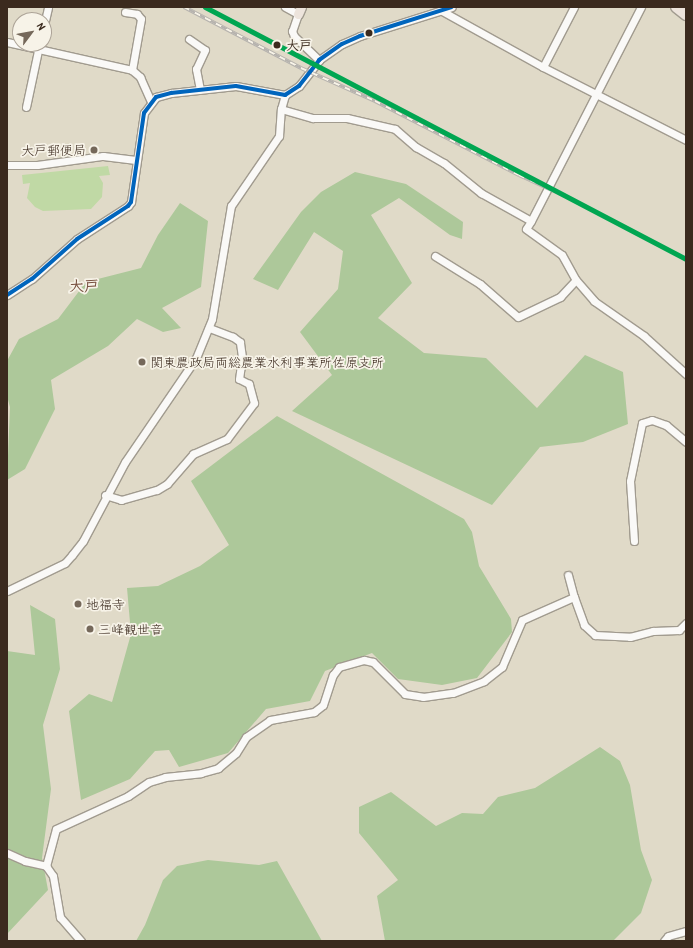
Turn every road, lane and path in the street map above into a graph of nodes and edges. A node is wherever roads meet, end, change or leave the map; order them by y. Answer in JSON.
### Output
{"nodes":[{"id":1,"x":285,"y":7,"type":"edge"},
{"id":2,"x":452,"y":7,"type":"edge"},
{"id":3,"x":574,"y":7,"type":"edge"},
{"id":4,"x":641,"y":7,"type":"edge"},
{"id":5,"x":676,"y":7,"type":"edge"},
{"id":6,"x":300,"y":10,"type":"edge"},
{"id":7,"x":442,"y":11,"type":"junction"},
{"id":8,"x":125,"y":12,"type":"dead end"},
{"id":9,"x":686,"y":15,"type":"edge"},
{"id":10,"x":189,"y":39,"type":"dead end"},
{"id":11,"x":52,"y":49,"type":"edge"},
{"id":12,"x":38,"y":52,"type":"edge"},
{"id":13,"x":319,"y":60,"type":"junction"},
{"id":14,"x":543,"y":67,"type":"junction"},
{"id":15,"x":132,"y":70,"type":"junction"},
{"id":16,"x":200,"y":90,"type":"junction"},
{"id":17,"x":285,"y":95,"type":"junction"},
{"id":18,"x":596,"y":95,"type":"junction"},
{"id":19,"x":151,"y":102,"type":"junction"},
{"id":20,"x":26,"y":107,"type":"dead end"},
{"id":21,"x":281,"y":109,"type":"junction"},
{"id":22,"x":686,"y":140,"type":"edge"},
{"id":23,"x":136,"y":160,"type":"junction"},
{"id":24,"x":7,"y":165,"type":"edge"},
{"id":25,"x":531,"y":221,"type":"junction"},
{"id":26,"x":435,"y":256,"type":"dead end"},
{"id":27,"x":576,"y":280,"type":"junction"},
{"id":28,"x":7,"y":294,"type":"edge"},
{"id":29,"x":209,"y":328,"type":"junction"},
{"id":30,"x":686,"y":374,"type":"edge"},
{"id":31,"x":686,"y":442,"type":"edge"},
{"id":32,"x":105,"y":496,"type":"junction"},
{"id":33,"x":634,"y":541,"type":"dead end"},
{"id":34,"x":568,"y":575,"type":"dead end"},
{"id":35,"x":7,"y":591,"type":"edge"},
{"id":36,"x":574,"y":597,"type":"junction"},
{"id":37,"x":686,"y":623,"type":"edge"},
{"id":38,"x":7,"y":853,"type":"edge"},
{"id":39,"x":46,"y":866,"type":"junction"},
{"id":40,"x":686,"y":931,"type":"edge"},
{"id":41,"x":81,"y":941,"type":"edge"},
{"id":42,"x":664,"y":941,"type":"edge"}],
"edges":[{"from":1,"to":6,"type":"street"},
{"from":2,"to":7,"type":"street"},
{"from":3,"to":14,"type":"street"},
{"from":4,"to":18,"type":"street"},
{"from":5,"to":9,"type":"highway"},
{"from":6,"to":13,"type":"street"},
{"from":7,"to":13,"type":"street"},
{"from":7,"to":14,"type":"street"},
{"from":8,"to":15,"type":"street"},
{"from":10,"to":16,"type":"street"},
{"from":11,"to":15,"type":"street"},
{"from":12,"to":20,"type":"street"},
{"from":13,"to":17,"type":"street"},
{"from":14,"to":18,"type":"street"},
{"from":15,"to":19,"type":"street"},
{"from":16,"to":17,"type":"street"},
{"from":16,"to":19,"type":"street"},
{"from":17,"to":21,"type":"street"},
{"from":18,"to":22,"type":"street"},
{"from":18,"to":25,"type":"street"},
{"from":19,"to":23,"type":"street"},
{"from":21,"to":25,"type":"street"},
{"from":21,"to":29,"type":"street"},
{"from":23,"to":24,"type":"street"},
{"from":23,"to":28,"type":"street"},
{"from":25,"to":27,"type":"street"},
{"from":26,"to":27,"type":"street"},
{"from":27,"to":30,"type":"street"},
{"from":29,"to":32,"type":"street"},
{"from":29,"to":32,"type":"street"},
{"from":31,"to":33,"type":"street"},
{"from":32,"to":35,"type":"street"},
{"from":34,"to":36,"type":"street"},
{"from":36,"to":37,"type":"street"},
{"from":36,"to":39,"type":"street"},
{"from":38,"to":39,"type":"street"},
{"from":39,"to":41,"type":"street"},
{"from":40,"to":42,"type":"street"}]}
